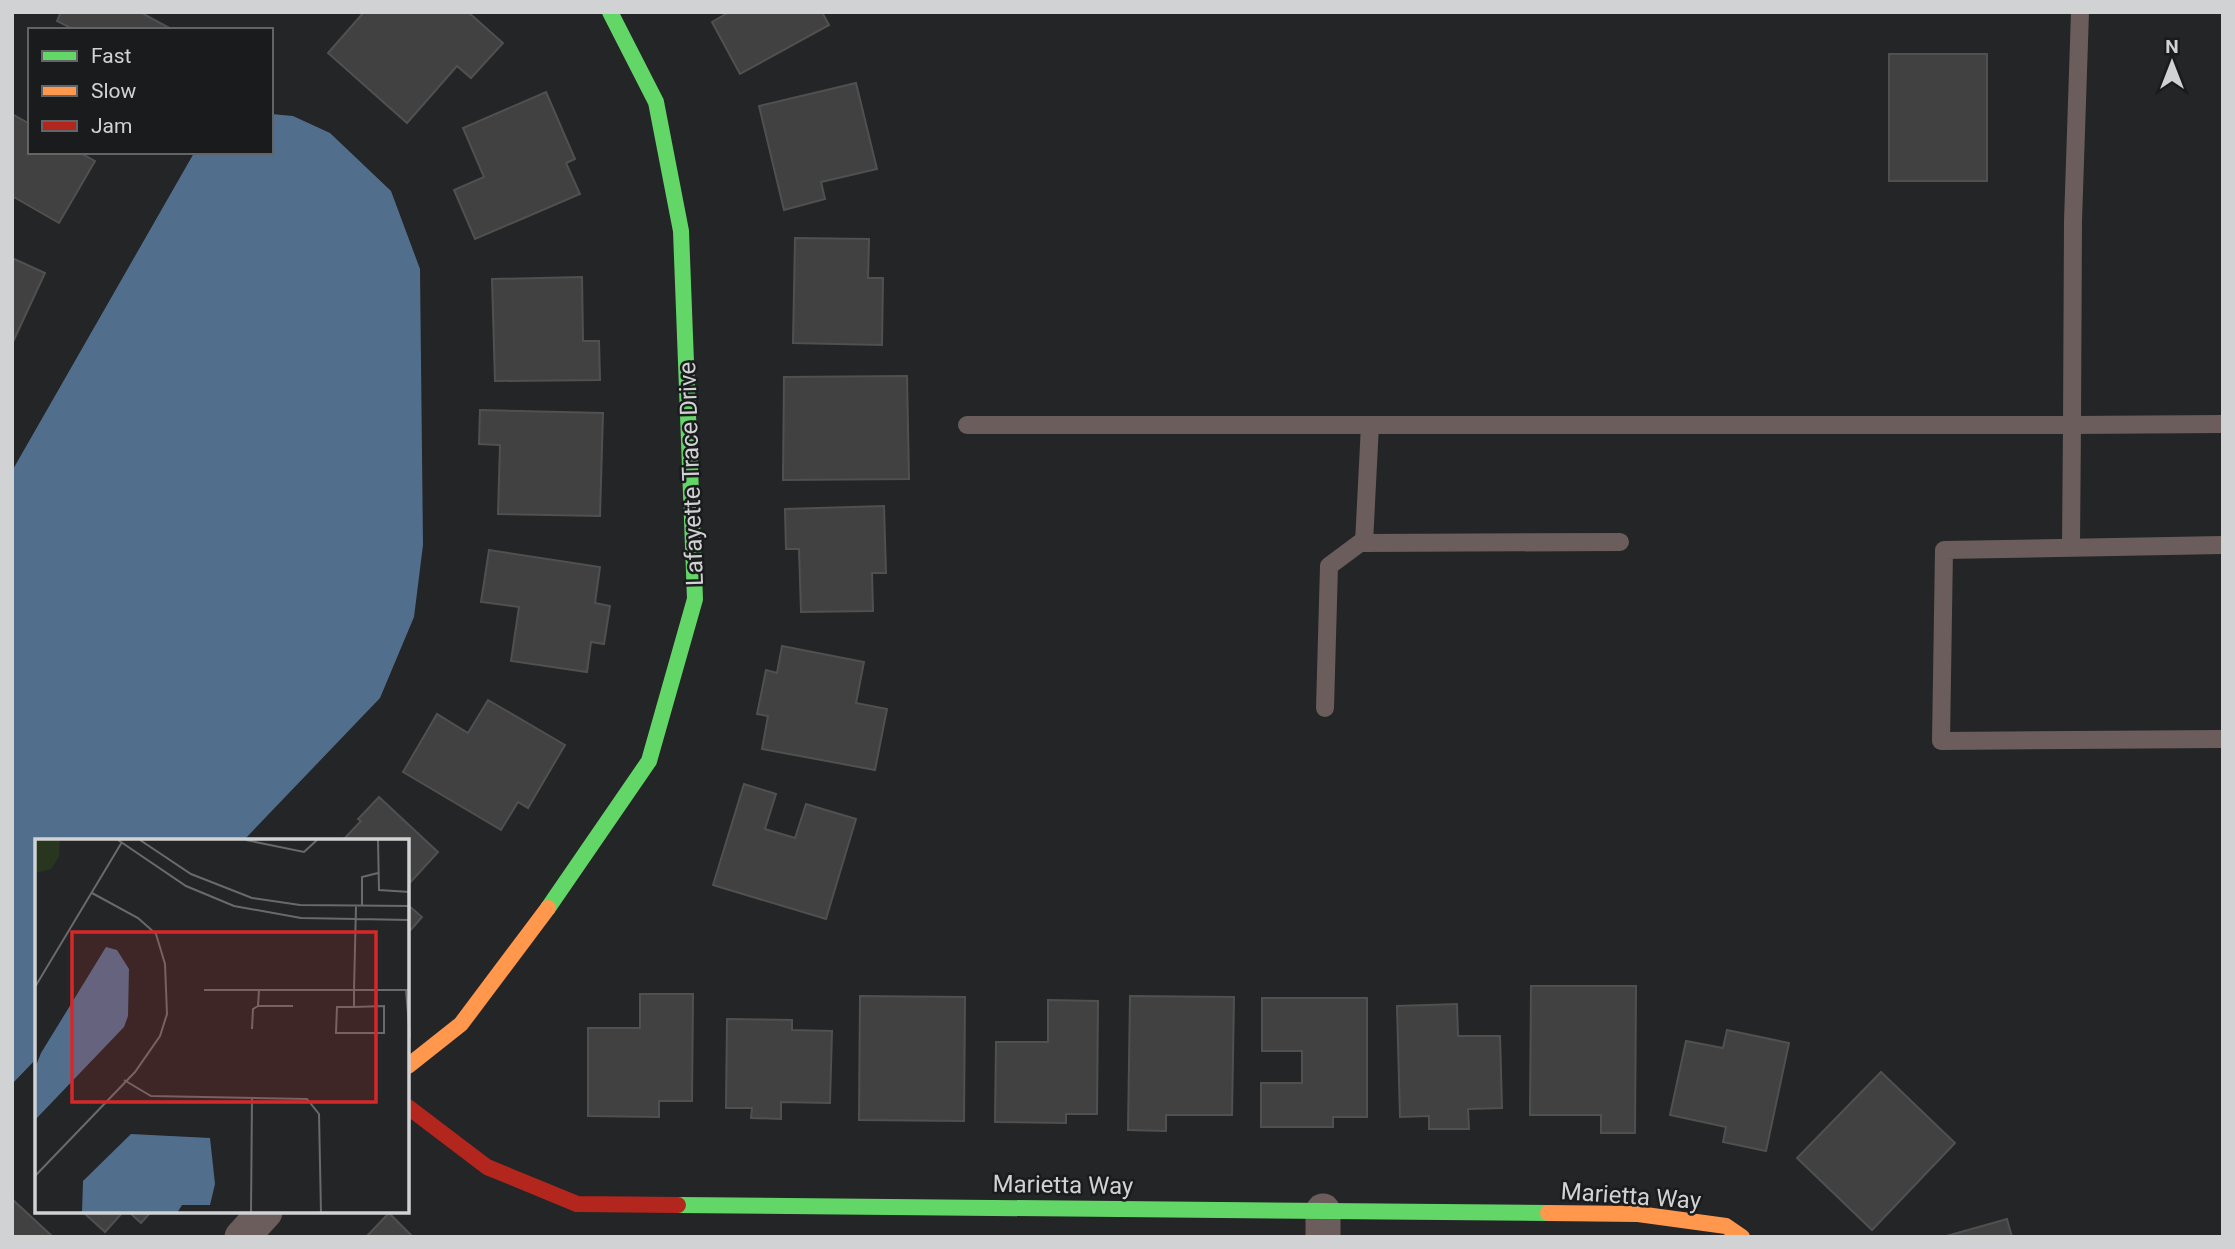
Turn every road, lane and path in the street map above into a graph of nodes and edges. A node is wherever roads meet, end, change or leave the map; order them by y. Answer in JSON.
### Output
{"nodes":[{"id":1,"x":610,"y":12,"type":"edge"},
{"id":2,"x":2080,"y":12,"type":"edge"},
{"id":3,"x":2223,"y":424,"type":"edge"},
{"id":4,"x":967,"y":425,"type":"dead end"},
{"id":5,"x":1370,"y":425,"type":"junction"},
{"id":6,"x":2072,"y":425,"type":"junction"},
{"id":7,"x":1364,"y":540,"type":"junction"},
{"id":8,"x":1620,"y":542,"type":"dead end"},
{"id":9,"x":2223,"y":545,"type":"edge"},
{"id":10,"x":2071,"y":547,"type":"junction"},
{"id":11,"x":1325,"y":708,"type":"dead end"},
{"id":12,"x":2223,"y":739,"type":"edge"},
{"id":13,"x":410,"y":1064,"type":"edge"},
{"id":14,"x":410,"y":1109,"type":"edge"},
{"id":15,"x":263,"y":1214,"type":"edge"},
{"id":16,"x":1323,"y":1224,"type":"edge"},
{"id":17,"x":242,"y":1237,"type":"edge"},
{"id":18,"x":1742,"y":1237,"type":"edge"}],
"edges":[{"from":1,"to":13,"type":"street","name":"Lafayette Trace Drive"},
{"from":2,"to":6,"type":"lane"},
{"from":3,"to":6,"type":"lane"},
{"from":4,"to":5,"type":"lane"},
{"from":5,"to":6,"type":"lane"},
{"from":5,"to":7,"type":"lane"},
{"from":6,"to":10,"type":"lane"},
{"from":7,"to":8,"type":"lane"},
{"from":7,"to":11,"type":"lane"},
{"from":9,"to":10,"type":"lane"},
{"from":10,"to":12,"type":"lane"},
{"from":14,"to":16,"type":"street","name":"Marietta Way"},
{"from":15,"to":17,"type":"street"},
{"from":16,"to":18,"type":"street","name":"Marietta Way"}]}
